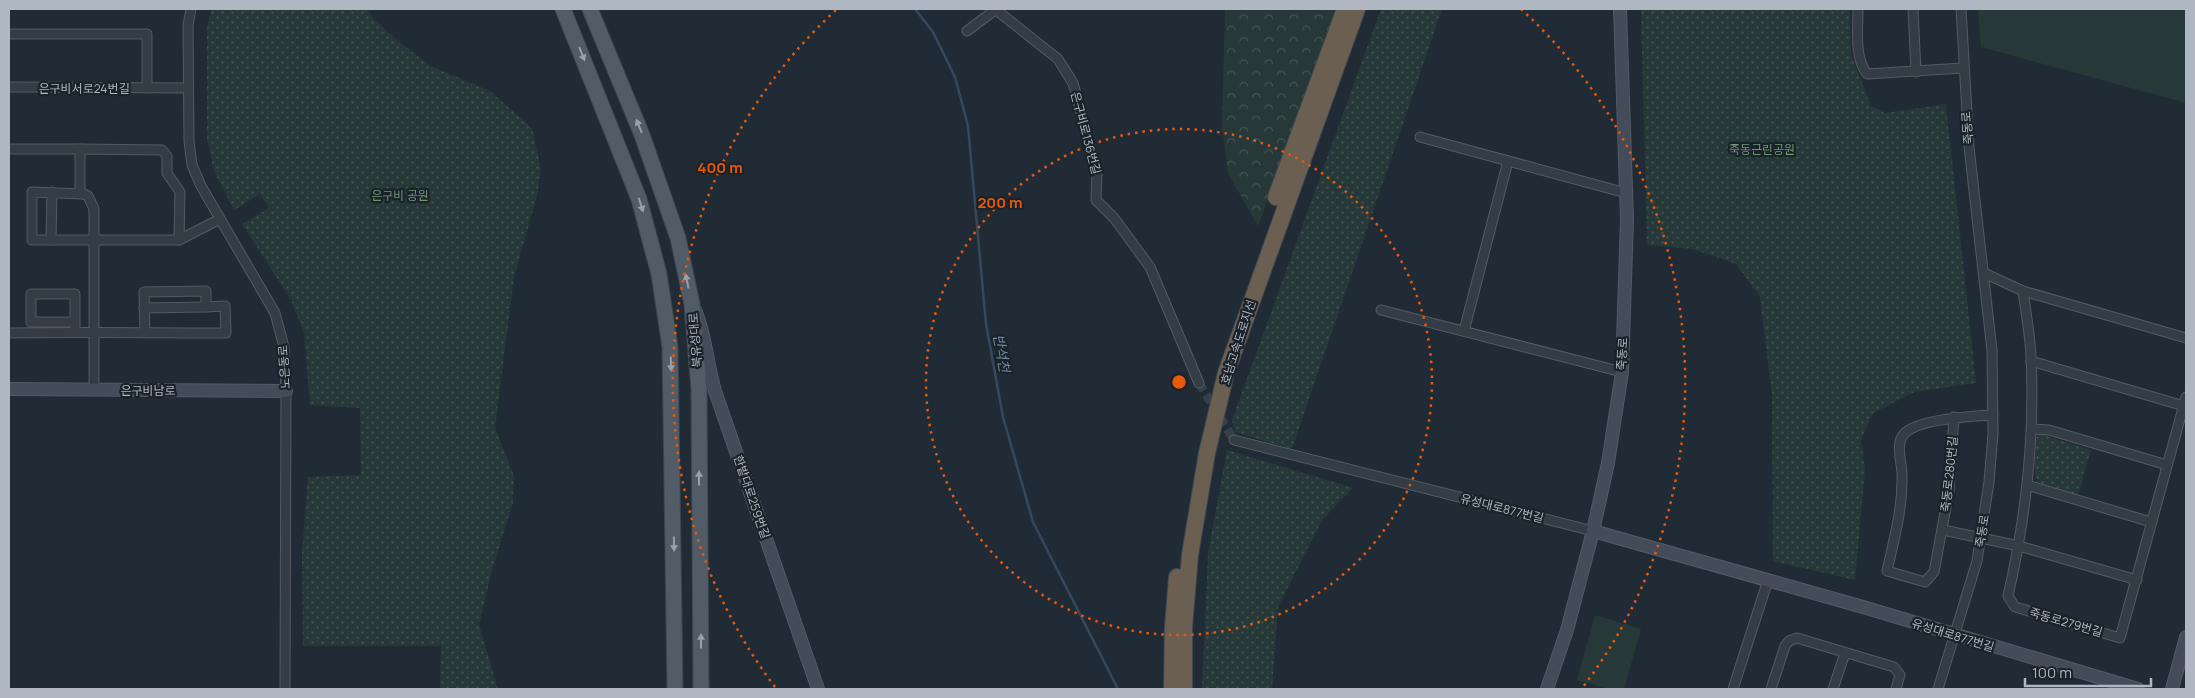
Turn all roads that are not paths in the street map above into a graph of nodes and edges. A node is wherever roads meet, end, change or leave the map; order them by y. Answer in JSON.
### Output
{"nodes":[{"id":1,"x":192,"y":9,"type":"edge"},
{"id":2,"x":563,"y":9,"type":"edge"},
{"id":3,"x":590,"y":9,"type":"edge"},
{"id":4,"x":995,"y":9,"type":"edge"},
{"id":5,"x":1345,"y":9,"type":"edge"},
{"id":6,"x":1357,"y":9,"type":"edge"},
{"id":7,"x":1620,"y":9,"type":"edge"},
{"id":8,"x":1858,"y":9,"type":"edge"},
{"id":9,"x":1913,"y":9,"type":"edge"},
{"id":10,"x":1961,"y":9,"type":"edge"},
{"id":11,"x":967,"y":31,"type":"dead end"},
{"id":12,"x":9,"y":34,"type":"edge"},
{"id":13,"x":1963,"y":68,"type":"junction"},
{"id":14,"x":1916,"y":72,"type":"junction"},
{"id":15,"x":9,"y":87,"type":"edge"},
{"id":16,"x":148,"y":88,"type":"junction"},
{"id":17,"x":188,"y":88,"type":"junction"},
{"id":18,"x":1420,"y":137,"type":"dead end"},
{"id":19,"x":9,"y":149,"type":"edge"},
{"id":20,"x":80,"y":149,"type":"junction"},
{"id":21,"x":1508,"y":161,"type":"junction"},
{"id":22,"x":52,"y":192,"type":"junction"},
{"id":23,"x":80,"y":192,"type":"junction"},
{"id":24,"x":1626,"y":192,"type":"junction"},
{"id":25,"x":220,"y":219,"type":"junction"},
{"id":26,"x":51,"y":240,"type":"junction"},
{"id":27,"x":179,"y":240,"type":"junction"},
{"id":28,"x":94,"y":241,"type":"junction"},
{"id":29,"x":1984,"y":273,"type":"junction"},
{"id":30,"x":2023,"y":292,"type":"junction"},
{"id":31,"x":692,"y":304,"type":"junction"},
{"id":32,"x":206,"y":307,"type":"junction"},
{"id":33,"x":144,"y":308,"type":"junction"},
{"id":34,"x":1381,"y":310,"type":"dead end"},
{"id":35,"x":74,"y":327,"type":"junction"},
{"id":36,"x":1464,"y":331,"type":"junction"},
{"id":37,"x":94,"y":332,"type":"junction"},
{"id":38,"x":9,"y":333,"type":"edge"},
{"id":39,"x":145,"y":334,"type":"junction"},
{"id":40,"x":2186,"y":338,"type":"edge"},
{"id":41,"x":2031,"y":361,"type":"junction"},
{"id":42,"x":1622,"y":372,"type":"junction"},
{"id":43,"x":1199,"y":383,"type":"tunnel mouth"},
{"id":44,"x":9,"y":389,"type":"edge"},
{"id":45,"x":94,"y":390,"type":"junction"},
{"id":46,"x":286,"y":391,"type":"junction"},
{"id":47,"x":2186,"y":397,"type":"edge"},
{"id":48,"x":2184,"y":406,"type":"junction"},
{"id":49,"x":1993,"y":415,"type":"junction"},
{"id":50,"x":1954,"y":417,"type":"junction"},
{"id":51,"x":2032,"y":429,"type":"junction"},
{"id":52,"x":1234,"y":440,"type":"tunnel mouth"},
{"id":53,"x":2167,"y":465,"type":"junction"},
{"id":54,"x":2028,"y":485,"type":"junction"},
{"id":55,"x":2152,"y":522,"type":"junction"},
{"id":56,"x":1943,"y":530,"type":"junction"},
{"id":57,"x":1592,"y":531,"type":"junction"},
{"id":58,"x":1981,"y":539,"type":"junction"},
{"id":59,"x":2020,"y":546,"type":"junction"},
{"id":60,"x":1768,"y":580,"type":"junction"},
{"id":61,"x":2137,"y":580,"type":"junction"},
{"id":62,"x":1955,"y":636,"type":"junction"},
{"id":63,"x":2186,"y":637,"type":"edge"},
{"id":64,"x":1846,"y":653,"type":"junction"},
{"id":65,"x":285,"y":689,"type":"edge"},
{"id":66,"x":675,"y":689,"type":"edge"},
{"id":67,"x":701,"y":689,"type":"edge"},
{"id":68,"x":818,"y":689,"type":"edge"},
{"id":69,"x":1172,"y":689,"type":"edge"},
{"id":70,"x":1184,"y":689,"type":"edge"},
{"id":71,"x":1547,"y":689,"type":"edge"},
{"id":72,"x":1733,"y":689,"type":"edge"},
{"id":73,"x":1771,"y":689,"type":"edge"},
{"id":74,"x":1833,"y":689,"type":"edge"},
{"id":75,"x":1896,"y":689,"type":"edge"},
{"id":76,"x":1938,"y":689,"type":"edge"},
{"id":77,"x":2138,"y":689,"type":"edge"},
{"id":78,"x":2172,"y":689,"type":"edge"}],
"edges":[{"from":1,"to":17,"type":"street","name":"노은동로"},
{"from":2,"to":66,"type":"main road","name":"북유성대로","one_way":true},
{"from":31,"to":3,"type":"main road","name":"북유성대로","one_way":true},
{"from":4,"to":11,"type":"street"},
{"from":4,"to":43,"type":"street","name":"은구비로136번길"},
{"from":5,"to":69,"type":"highway","name":"호남고속도로지선"},
{"from":6,"to":70,"type":"highway","name":"호남고속도로지선"},
{"from":7,"to":24,"type":"street","name":"죽동로"},
{"from":8,"to":14,"type":"street"},
{"from":9,"to":14,"type":"street"},
{"from":10,"to":13,"type":"street","name":"죽동로"},
{"from":12,"to":16,"type":"street","name":"은구비서로24번길"},
{"from":13,"to":14,"type":"street"},
{"from":13,"to":29,"type":"street","name":"죽동로"},
{"from":15,"to":16,"type":"street","name":"은구비서로24번길"},
{"from":16,"to":17,"type":"street"},
{"from":17,"to":25,"type":"street","name":"노은동로"},
{"from":18,"to":21,"type":"street"},
{"from":19,"to":20,"type":"street"},
{"from":20,"to":23,"type":"street"},
{"from":20,"to":27,"type":"street"},
{"from":21,"to":24,"type":"street"},
{"from":21,"to":36,"type":"street"},
{"from":22,"to":23,"type":"street"},
{"from":22,"to":26,"type":"street"},
{"from":22,"to":26,"type":"street"},
{"from":23,"to":28,"type":"street"},
{"from":24,"to":42,"type":"street","name":"죽동로"},
{"from":25,"to":27,"type":"street"},
{"from":25,"to":46,"type":"street","name":"노은동로"},
{"from":26,"to":28,"type":"street"},
{"from":27,"to":28,"type":"street"},
{"from":28,"to":37,"type":"street"},
{"from":29,"to":30,"type":"street"},
{"from":29,"to":49,"type":"street","name":"죽동로"},
{"from":30,"to":40,"type":"street"},
{"from":30,"to":41,"type":"street","name":"죽동로279번길"},
{"from":67,"to":31,"type":"main road","name":"북유성대로","one_way":true},
{"from":31,"to":68,"type":"street","name":"한밭대로259번길"},
{"from":32,"to":33,"type":"street"},
{"from":32,"to":33,"type":"street"},
{"from":32,"to":39,"type":"street"},
{"from":33,"to":39,"type":"street"},
{"from":34,"to":36,"type":"street"},
{"from":35,"to":35,"type":"street"},
{"from":35,"to":37,"type":"street"},
{"from":35,"to":38,"type":"street"},
{"from":36,"to":42,"type":"street"},
{"from":37,"to":39,"type":"street"},
{"from":37,"to":45,"type":"street"},
{"from":41,"to":48,"type":"street"},
{"from":41,"to":51,"type":"street","name":"죽동로279번길"},
{"from":42,"to":57,"type":"street","name":"죽동로"},
{"from":44,"to":45,"type":"street","name":"은구비남로"},
{"from":45,"to":46,"type":"street","name":"은구비남로"},
{"from":46,"to":65,"type":"street","name":"노은동로"},
{"from":47,"to":48,"type":"street","name":"죽동로279번길"},
{"from":48,"to":53,"type":"street","name":"죽동로279번길"},
{"from":49,"to":50,"type":"street","name":"죽동로280번길"},
{"from":49,"to":58,"type":"street","name":"죽동로"},
{"from":50,"to":56,"type":"street","name":"죽동로280번길"},
{"from":50,"to":56,"type":"street","name":"죽동로280번길"},
{"from":51,"to":53,"type":"street"},
{"from":51,"to":54,"type":"street","name":"죽동로279번길"},
{"from":52,"to":57,"type":"street","name":"유성대로877번길"},
{"from":53,"to":55,"type":"street","name":"죽동로279번길"},
{"from":54,"to":55,"type":"street"},
{"from":54,"to":59,"type":"street","name":"죽동로279번길"},
{"from":55,"to":61,"type":"street","name":"죽동로279번길"},
{"from":56,"to":58,"type":"street","name":"죽동로280번길"},
{"from":57,"to":60,"type":"street","name":"유성대로877번길"},
{"from":57,"to":71,"type":"street","name":"죽동로"},
{"from":58,"to":59,"type":"street"},
{"from":58,"to":62,"type":"street","name":"죽동로"},
{"from":59,"to":61,"type":"street"},
{"from":59,"to":61,"type":"street","name":"죽동로279번길"},
{"from":60,"to":62,"type":"street","name":"유성대로877번길"},
{"from":60,"to":72,"type":"street"},
{"from":62,"to":76,"type":"street","name":"죽동로"},
{"from":62,"to":77,"type":"street","name":"유성대로877번길"},
{"from":63,"to":78,"type":"street"},
{"from":64,"to":73,"type":"street"},
{"from":64,"to":74,"type":"street"},
{"from":64,"to":75,"type":"street"}]}
